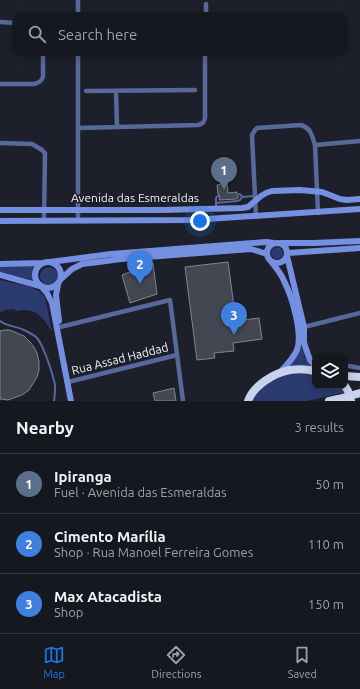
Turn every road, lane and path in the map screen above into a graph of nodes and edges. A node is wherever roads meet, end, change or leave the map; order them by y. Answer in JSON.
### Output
{"nodes":[{"id":1,"x":78,"y":0,"type":"edge"},
{"id":2,"x":206,"y":4,"type":"dead end"},
{"id":3,"x":78,"y":12,"type":"edge"},
{"id":4,"x":206,"y":12,"type":"edge"},
{"id":5,"x":0,"y":22,"type":"edge"},
{"id":6,"x":12,"y":23,"type":"edge"},
{"id":7,"x":43,"y":56,"type":"edge"},
{"id":8,"x":78,"y":56,"type":"edge"},
{"id":9,"x":205,"y":56,"type":"edge"},
{"id":10,"x":0,"y":84,"type":"edge"},
{"id":11,"x":195,"y":90,"type":"dead end"},
{"id":12,"x":116,"y":91,"type":"junction"},
{"id":13,"x":86,"y":92,"type":"dead end"},
{"id":14,"x":117,"y":127,"type":"junction"},
{"id":15,"x":78,"y":128,"type":"junction"},
{"id":16,"x":360,"y":141,"type":"edge"},
{"id":17,"x":0,"y":143,"type":"edge"},
{"id":18,"x":315,"y":145,"type":"junction"},
{"id":19,"x":316,"y":191,"type":"junction"},
{"id":20,"x":239,"y":194,"type":"dead end"},
{"id":21,"x":218,"y":196,"type":"dead end"},
{"id":22,"x":242,"y":197,"type":"junction"},
{"id":23,"x":255,"y":198,"type":"junction"},
{"id":24,"x":360,"y":199,"type":"edge"},
{"id":25,"x":216,"y":206,"type":"junction"},
{"id":26,"x":44,"y":209,"type":"junction"},
{"id":27,"x":360,"y":209,"type":"edge"},
{"id":28,"x":0,"y":210,"type":"edge"},
{"id":29,"x":78,"y":210,"type":"junction"},
{"id":30,"x":318,"y":212,"type":"junction"},
{"id":31,"x":256,"y":217,"type":"junction"},
{"id":32,"x":0,"y":221,"type":"edge"},
{"id":33,"x":44,"y":221,"type":"junction"},
{"id":34,"x":78,"y":221,"type":"junction"},
{"id":35,"x":360,"y":241,"type":"edge"},
{"id":36,"x":277,"y":243,"type":"junction"},
{"id":37,"x":314,"y":243,"type":"junction"},
{"id":38,"x":360,"y":248,"type":"edge"},
{"id":39,"x":315,"y":251,"type":"junction"},
{"id":40,"x":267,"y":254,"type":"junction"},
{"id":41,"x":288,"y":255,"type":"junction"},
{"id":42,"x":270,"y":260,"type":"junction"},
{"id":43,"x":48,"y":262,"type":"junction"},
{"id":44,"x":0,"y":264,"type":"edge"},
{"id":45,"x":0,"y":275,"type":"edge"},
{"id":46,"x":61,"y":279,"type":"junction"},
{"id":47,"x":58,"y":285,"type":"junction"},
{"id":48,"x":41,"y":286,"type":"junction"},
{"id":49,"x":360,"y":313,"type":"edge"},
{"id":50,"x":0,"y":321,"type":"edge"},
{"id":51,"x":304,"y":327,"type":"junction"},
{"id":52,"x":56,"y":328,"type":"junction"},
{"id":53,"x":177,"y":355,"type":"junction"},
{"id":54,"x":312,"y":362,"type":"edge"},
{"id":55,"x":349,"y":366,"type":"dead end"},
{"id":56,"x":360,"y":368,"type":"edge"},
{"id":57,"x":312,"y":370,"type":"edge"},
{"id":58,"x":279,"y":373,"type":"junction"},
{"id":59,"x":348,"y":376,"type":"edge"},
{"id":60,"x":360,"y":377,"type":"edge"},
{"id":61,"x":68,"y":382,"type":"junction"},
{"id":62,"x":347,"y":389,"type":"edge"},
{"id":63,"x":253,"y":392,"type":"junction"},
{"id":64,"x":360,"y":394,"type":"edge"},
{"id":65,"x":54,"y":401,"type":"edge"},
{"id":66,"x":71,"y":401,"type":"edge"},
{"id":67,"x":183,"y":401,"type":"edge"},
{"id":68,"x":242,"y":401,"type":"edge"},
{"id":69,"x":248,"y":401,"type":"edge"},
{"id":70,"x":329,"y":401,"type":"edge"},
{"id":71,"x":351,"y":401,"type":"edge"}],
"edges":[{"from":1,"to":3,"type":"street"},
{"from":2,"to":4,"type":"street"},
{"from":5,"to":6,"type":"street"},
{"from":7,"to":10,"type":"street"},
{"from":8,"to":15,"type":"street"},
{"from":9,"to":14,"type":"street"},
{"from":11,"to":12,"type":"street"},
{"from":12,"to":13,"type":"street"},
{"from":12,"to":14,"type":"street"},
{"from":14,"to":15,"type":"street"},
{"from":15,"to":29,"type":"street"},
{"from":16,"to":18,"type":"street"},
{"from":17,"to":26,"type":"street"},
{"from":18,"to":19,"type":"street"},
{"from":18,"to":23,"type":"street"},
{"from":19,"to":23,"type":"main road","name":"Avenida das Esmeraldas"},
{"from":19,"to":24,"type":"main road","name":"Avenida das Esmeraldas"},
{"from":19,"to":30,"type":"street"},
{"from":20,"to":22,"type":"lane"},
{"from":21,"to":25,"type":"lane"},
{"from":22,"to":23,"type":"lane"},
{"from":22,"to":25,"type":"lane"},
{"from":23,"to":25,"type":"main road","name":"Avenida das Esmeraldas"},
{"from":23,"to":31,"type":"street"},
{"from":25,"to":29,"type":"main road","name":"Avenida das Esmeraldas"},
{"from":26,"to":28,"type":"main road","name":"Avenida das Esmeraldas"},
{"from":26,"to":29,"type":"main road","name":"Avenida das Esmeraldas"},
{"from":26,"to":33,"type":"street"},
{"from":27,"to":30,"type":"main road","name":"Avenida das Esmeraldas"},
{"from":29,"to":34,"type":"street"},
{"from":30,"to":31,"type":"main road","name":"Avenida das Esmeraldas"},
{"from":31,"to":34,"type":"main road","name":"Avenida das Esmeraldas"},
{"from":32,"to":33,"type":"main road","name":"Avenida das Esmeraldas"},
{"from":33,"to":34,"type":"main road","name":"Avenida das Esmeraldas"},
{"from":35,"to":37,"type":"main road"},
{"from":36,"to":37,"type":"main road"},
{"from":36,"to":40,"type":"main road"},
{"from":36,"to":41,"type":"main road"},
{"from":36,"to":43,"type":"main road"},
{"from":37,"to":39,"type":"main road"},
{"from":38,"to":39,"type":"main road"},
{"from":39,"to":41,"type":"main road"},
{"from":40,"to":42,"type":"main road"},
{"from":40,"to":46,"type":"main road"},
{"from":41,"to":42,"type":"main road"},
{"from":41,"to":51,"type":"main road"},
{"from":42,"to":58,"type":"main road"},
{"from":43,"to":44,"type":"main road"},
{"from":43,"to":46,"type":"main road"},
{"from":43,"to":48,"type":"main road"},
{"from":45,"to":48,"type":"main road"},
{"from":46,"to":47,"type":"main road"},
{"from":47,"to":48,"type":"main road"},
{"from":47,"to":52,"type":"main road"},
{"from":48,"to":52,"type":"main road"},
{"from":49,"to":51,"type":"street"},
{"from":50,"to":65,"type":"lane"},
{"from":51,"to":54,"type":"main road"},
{"from":52,"to":53,"type":"street"},
{"from":52,"to":61,"type":"main road"},
{"from":53,"to":61,"type":"street","name":"Rua Assad Haddad"},
{"from":53,"to":67,"type":"street"},
{"from":55,"to":56,"type":"street"},
{"from":57,"to":58,"type":"highway"},
{"from":58,"to":63,"type":"highway"},
{"from":59,"to":60,"type":"highway"},
{"from":61,"to":66,"type":"main road"},
{"from":62,"to":71,"type":"highway"},
{"from":63,"to":68,"type":"highway"},
{"from":63,"to":69,"type":"highway"},
{"from":64,"to":70,"type":"highway","bridge":true}]}
